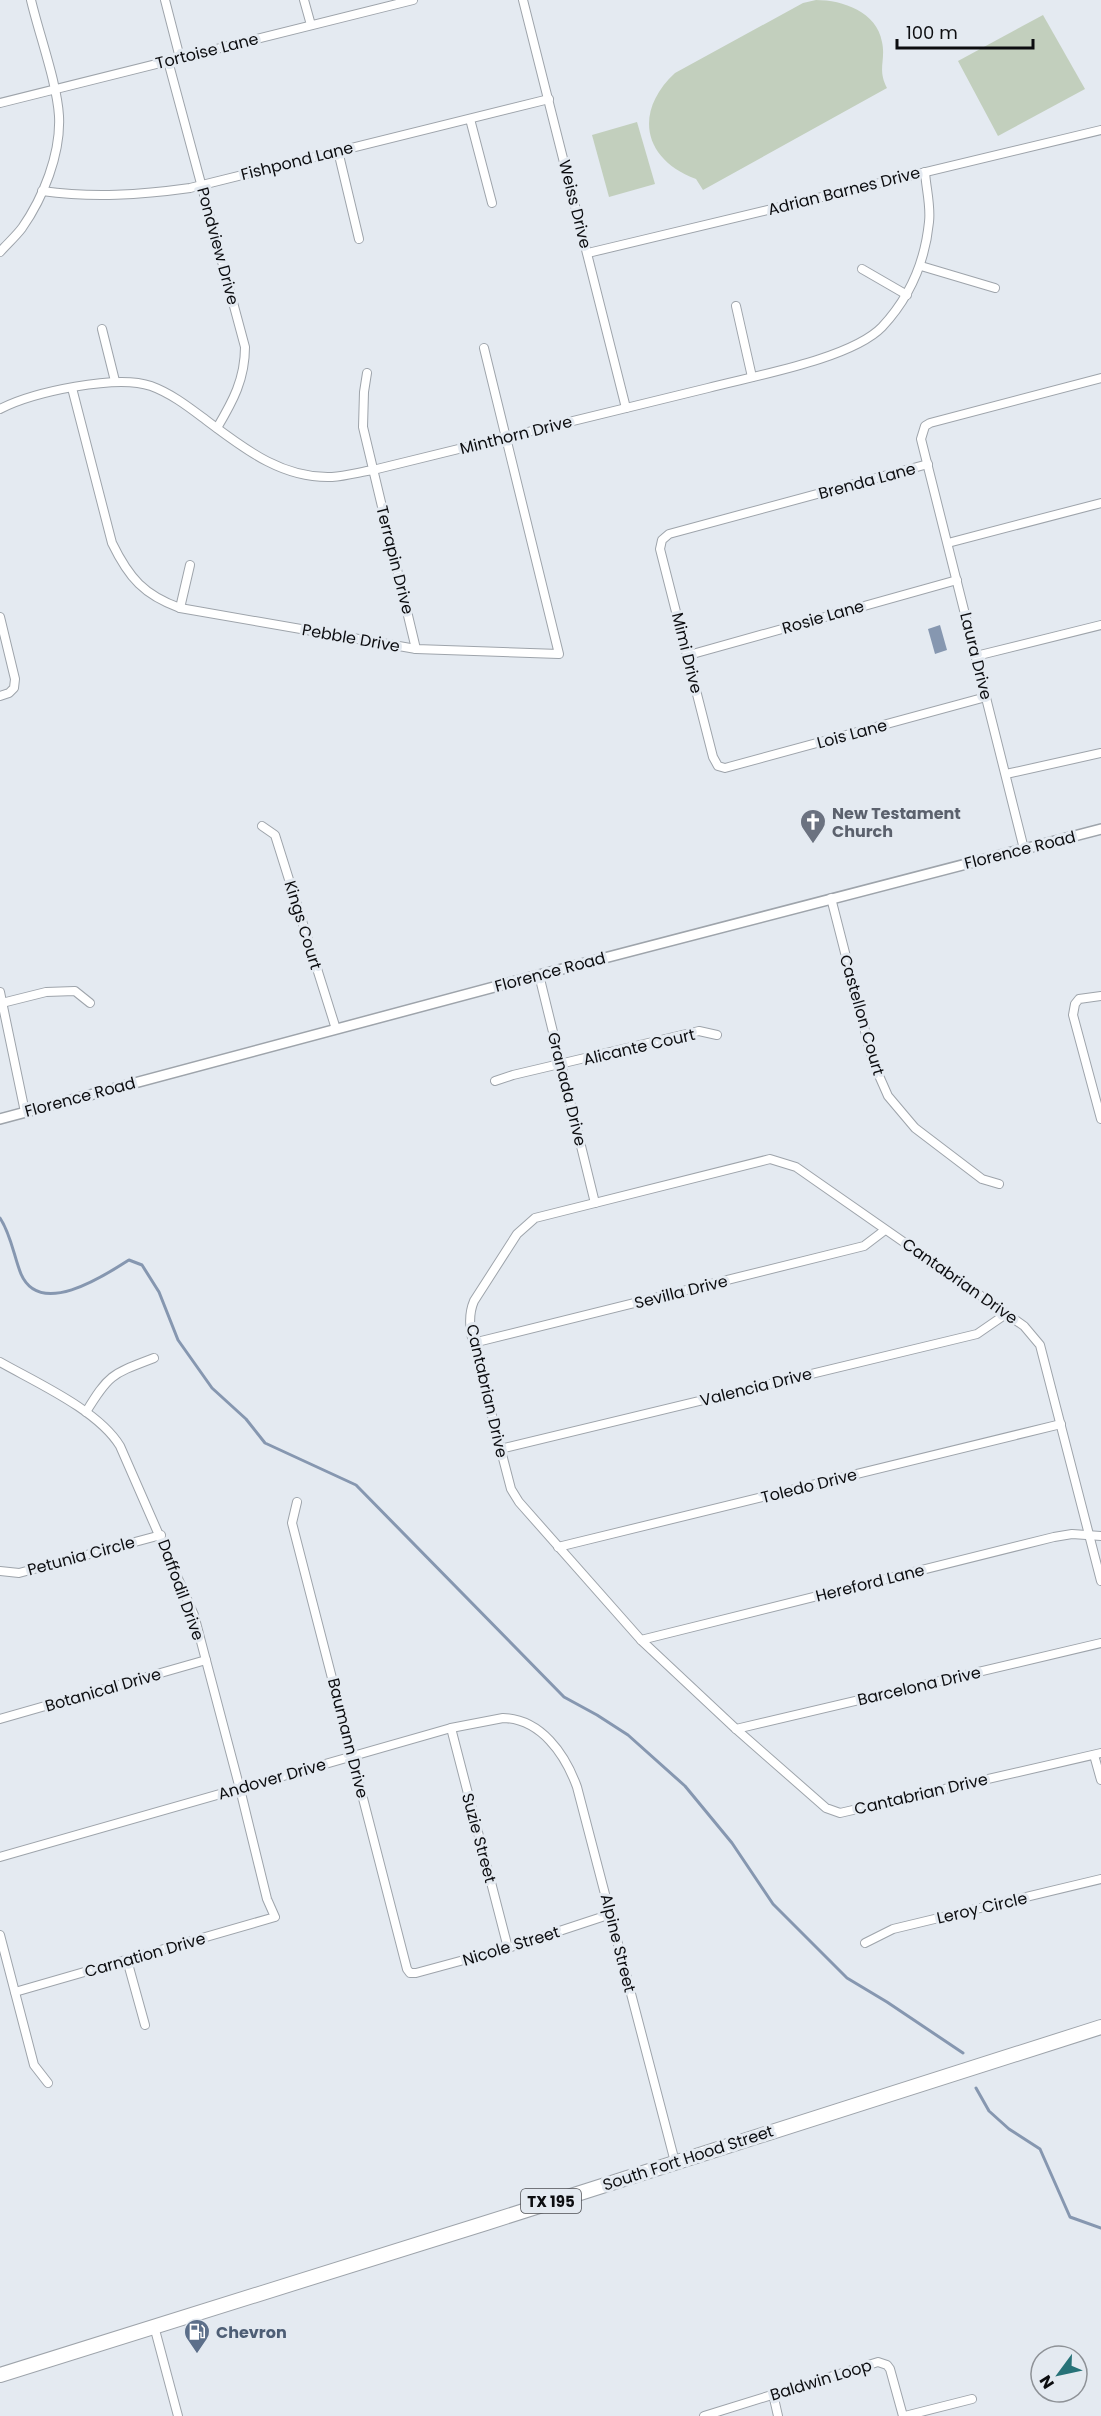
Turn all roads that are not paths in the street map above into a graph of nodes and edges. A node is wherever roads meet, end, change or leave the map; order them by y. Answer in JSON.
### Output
{"nodes":[{"id":1,"x":31,"y":0,"type":"edge"},
{"id":2,"x":165,"y":0,"type":"edge"},
{"id":3,"x":304,"y":0,"type":"edge"},
{"id":4,"x":413,"y":0,"type":"edge"},
{"id":5,"x":523,"y":0,"type":"edge"},
{"id":6,"x":311,"y":25,"type":"junction"},
{"id":7,"x":180,"y":58,"type":"junction"},
{"id":8,"x":168,"y":61,"type":"junction"},
{"id":9,"x":54,"y":90,"type":"junction"},
{"id":10,"x":549,"y":99,"type":"junction"},
{"id":11,"x":0,"y":103,"type":"edge"},
{"id":12,"x":470,"y":119,"type":"junction"},
{"id":13,"x":1100,"y":133,"type":"edge"},
{"id":14,"x":338,"y":151,"type":"junction"},
{"id":15,"x":925,"y":172,"type":"junction"},
{"id":16,"x":202,"y":185,"type":"junction"},
{"id":17,"x":42,"y":191,"type":"junction"},
{"id":18,"x":492,"y":203,"type":"dead end"},
{"id":19,"x":359,"y":239,"type":"dead end"},
{"id":20,"x":0,"y":252,"type":"edge"},
{"id":21,"x":588,"y":253,"type":"junction"},
{"id":22,"x":921,"y":266,"type":"junction"},
{"id":23,"x":862,"y":269,"type":"dead end"},
{"id":24,"x":995,"y":288,"type":"dead end"},
{"id":25,"x":907,"y":295,"type":"junction"},
{"id":26,"x":736,"y":306,"type":"dead end"},
{"id":27,"x":102,"y":329,"type":"dead end"},
{"id":28,"x":484,"y":348,"type":"dead end"},
{"id":29,"x":368,"y":373,"type":"dead end"},
{"id":30,"x":752,"y":376,"type":"junction"},
{"id":31,"x":1101,"y":378,"type":"edge"},
{"id":32,"x":115,"y":381,"type":"junction"},
{"id":33,"x":72,"y":388,"type":"junction"},
{"id":34,"x":626,"y":408,"type":"junction"},
{"id":35,"x":0,"y":409,"type":"edge"},
{"id":36,"x":217,"y":428,"type":"junction"},
{"id":37,"x":506,"y":437,"type":"junction"},
{"id":38,"x":928,"y":464,"type":"junction"},
{"id":39,"x":373,"y":470,"type":"junction"},
{"id":40,"x":1101,"y":503,"type":"edge"},
{"id":41,"x":662,"y":540,"type":"joint"},
{"id":42,"x":948,"y":543,"type":"junction"},
{"id":43,"x":190,"y":565,"type":"dead end"},
{"id":44,"x":957,"y":579,"type":"junction"},
{"id":45,"x":180,"y":608,"type":"junction"},
{"id":46,"x":0,"y":617,"type":"edge"},
{"id":47,"x":1101,"y":625,"type":"edge"},
{"id":48,"x":416,"y":649,"type":"junction"},
{"id":49,"x":689,"y":655,"type":"junction"},
{"id":50,"x":976,"y":656,"type":"junction"},
{"id":51,"x":0,"y":696,"type":"edge"},
{"id":52,"x":986,"y":697,"type":"junction"},
{"id":53,"x":1101,"y":753,"type":"edge"},
{"id":54,"x":718,"y":766,"type":"joint"},
{"id":55,"x":1006,"y":774,"type":"junction"},
{"id":56,"x":262,"y":826,"type":"dead end"},
{"id":57,"x":1101,"y":829,"type":"edge"},
{"id":58,"x":1024,"y":849,"type":"junction"},
{"id":59,"x":831,"y":898,"type":"junction"},
{"id":60,"x":539,"y":975,"type":"junction"},
{"id":61,"x":0,"y":992,"type":"edge"},
{"id":62,"x":1101,"y":996,"type":"edge"},
{"id":63,"x":2,"y":1003,"type":"junction"},
{"id":64,"x":90,"y":1003,"type":"dead end"},
{"id":65,"x":336,"y":1029,"type":"junction"},
{"id":66,"x":717,"y":1035,"type":"dead end"},
{"id":67,"x":561,"y":1065,"type":"junction"},
{"id":68,"x":495,"y":1081,"type":"dead end"},
{"id":69,"x":1099,"y":1101,"type":"edge"},
{"id":70,"x":25,"y":1112,"type":"junction"},
{"id":71,"x":0,"y":1119,"type":"edge"},
{"id":72,"x":1101,"y":1119,"type":"edge"},
{"id":73,"x":999,"y":1184,"type":"dead end"},
{"id":74,"x":595,"y":1203,"type":"junction"},
{"id":75,"x":885,"y":1230,"type":"junction"},
{"id":76,"x":1006,"y":1314,"type":"junction"},
{"id":77,"x":472,"y":1343,"type":"junction"},
{"id":78,"x":154,"y":1358,"type":"dead end"},
{"id":79,"x":0,"y":1362,"type":"edge"},
{"id":80,"x":86,"y":1412,"type":"junction"},
{"id":81,"x":1061,"y":1424,"type":"junction"},
{"id":82,"x":500,"y":1449,"type":"junction"},
{"id":83,"x":297,"y":1502,"type":"dead end"},
{"id":84,"x":1089,"y":1534,"type":"junction"},
{"id":85,"x":161,"y":1535,"type":"junction"},
{"id":86,"x":1101,"y":1536,"type":"edge"},
{"id":87,"x":558,"y":1547,"type":"junction"},
{"id":88,"x":0,"y":1571,"type":"edge"},
{"id":89,"x":1101,"y":1581,"type":"edge"},
{"id":90,"x":641,"y":1640,"type":"junction"},
{"id":91,"x":1101,"y":1643,"type":"edge"},
{"id":92,"x":206,"y":1660,"type":"junction"},
{"id":93,"x":0,"y":1719,"type":"edge"},
{"id":94,"x":451,"y":1728,"type":"junction"},
{"id":95,"x":736,"y":1729,"type":"junction"},
{"id":96,"x":542,"y":1734,"type":"joint"},
{"id":97,"x":1098,"y":1754,"type":"edge"},
{"id":98,"x":352,"y":1756,"type":"junction"},
{"id":99,"x":1101,"y":1780,"type":"edge"},
{"id":100,"x":240,"y":1789,"type":"junction"},
{"id":101,"x":0,"y":1857,"type":"edge"},
{"id":102,"x":1101,"y":1879,"type":"edge"},
{"id":103,"x":611,"y":1914,"type":"junction"},
{"id":104,"x":274,"y":1917,"type":"joint"},
{"id":105,"x":0,"y":1935,"type":"edge"},
{"id":106,"x":865,"y":1943,"type":"dead end"},
{"id":107,"x":508,"y":1948,"type":"junction"},
{"id":108,"x":127,"y":1960,"type":"junction"},
{"id":109,"x":410,"y":1973,"type":"joint"},
{"id":110,"x":15,"y":1992,"type":"junction"},
{"id":111,"x":145,"y":2025,"type":"dead end"},
{"id":112,"x":1101,"y":2026,"type":"edge"},
{"id":113,"x":48,"y":2083,"type":"dead end"},
{"id":114,"x":675,"y":2163,"type":"junction"},
{"id":115,"x":154,"y":2326,"type":"junction"},
{"id":116,"x":0,"y":2375,"type":"edge"},
{"id":117,"x":772,"y":2394,"type":"junction"},
{"id":118,"x":972,"y":2399,"type":"dead end"},
{"id":119,"x":178,"y":2416,"type":"edge"},
{"id":120,"x":704,"y":2416,"type":"edge"},
{"id":121,"x":778,"y":2416,"type":"edge"},
{"id":122,"x":904,"y":2416,"type":"edge"}],
"edges":[{"from":1,"to":9,"type":"street"},
{"from":2,"to":7,"type":"street"},
{"from":3,"to":6,"type":"street"},
{"from":4,"to":6,"type":"street","name":"Tortoise Lane"},
{"from":5,"to":10,"type":"street","name":"Weiss Drive"},
{"from":6,"to":7,"type":"street","name":"Tortoise Lane"},
{"from":7,"to":8,"type":"street","name":"Tortoise Lane"},
{"from":8,"to":9,"type":"street","name":"Tortoise Lane"},
{"from":8,"to":16,"type":"street","name":"Pondview Drive"},
{"from":9,"to":11,"type":"street","name":"Tortoise Lane"},
{"from":9,"to":17,"type":"street"},
{"from":10,"to":12,"type":"street","name":"Fishpond Lane"},
{"from":10,"to":21,"type":"street","name":"Weiss Drive"},
{"from":12,"to":14,"type":"street","name":"Fishpond Lane"},
{"from":12,"to":18,"type":"street"},
{"from":13,"to":15,"type":"street","name":"Adrian Barnes Drive"},
{"from":14,"to":16,"type":"street","name":"Fishpond Lane"},
{"from":14,"to":19,"type":"street"},
{"from":15,"to":21,"type":"street","name":"Adrian Barnes Drive"},
{"from":15,"to":22,"type":"street","name":"Minthorn Drive"},
{"from":16,"to":17,"type":"street","name":"Fishpond Lane"},
{"from":16,"to":36,"type":"street","name":"Pondview Drive"},
{"from":17,"to":20,"type":"street"},
{"from":21,"to":34,"type":"street","name":"Weiss Drive"},
{"from":22,"to":24,"type":"street"},
{"from":22,"to":25,"type":"street","name":"Minthorn Drive"},
{"from":23,"to":25,"type":"street"},
{"from":25,"to":30,"type":"street","name":"Minthorn Drive"},
{"from":26,"to":30,"type":"street"},
{"from":27,"to":32,"type":"street"},
{"from":28,"to":37,"type":"street"},
{"from":29,"to":39,"type":"street","name":"Terrapin Drive"},
{"from":30,"to":34,"type":"street","name":"Minthorn Drive"},
{"from":31,"to":38,"type":"street","name":"Brenda Lane"},
{"from":32,"to":33,"type":"street","name":"Minthorn Drive"},
{"from":32,"to":36,"type":"street","name":"Minthorn Drive"},
{"from":33,"to":35,"type":"street","name":"Minthorn Drive"},
{"from":33,"to":45,"type":"street","name":"Pebble Drive"},
{"from":34,"to":37,"type":"street","name":"Minthorn Drive"},
{"from":36,"to":39,"type":"street","name":"Minthorn Drive"},
{"from":37,"to":39,"type":"street","name":"Minthorn Drive"},
{"from":37,"to":48,"type":"street","name":"Pebble Drive"},
{"from":38,"to":41,"type":"street","name":"Brenda Lane"},
{"from":38,"to":42,"type":"street","name":"Laura Drive"},
{"from":39,"to":48,"type":"street","name":"Terrapin Drive"},
{"from":40,"to":42,"type":"street"},
{"from":41,"to":49,"type":"street","name":"Mimi Drive"},
{"from":42,"to":44,"type":"street","name":"Laura Drive"},
{"from":43,"to":45,"type":"street"},
{"from":44,"to":49,"type":"street","name":"Rosie Lane"},
{"from":44,"to":50,"type":"street","name":"Laura Drive"},
{"from":45,"to":48,"type":"street","name":"Pebble Drive"},
{"from":46,"to":51,"type":"street"},
{"from":47,"to":50,"type":"street"},
{"from":49,"to":54,"type":"street","name":"Mimi Drive"},
{"from":50,"to":52,"type":"street","name":"Laura Drive"},
{"from":52,"to":54,"type":"street","name":"Lois Lane"},
{"from":52,"to":55,"type":"street","name":"Laura Drive"},
{"from":53,"to":55,"type":"street"},
{"from":55,"to":58,"type":"street","name":"Laura Drive"},
{"from":56,"to":65,"type":"street","name":"Kings Court"},
{"from":57,"to":58,"type":"street","name":"Florence Road"},
{"from":58,"to":59,"type":"street","name":"Florence Road"},
{"from":59,"to":60,"type":"street","name":"Florence Road"},
{"from":59,"to":73,"type":"street","name":"Castellon Court"},
{"from":60,"to":65,"type":"street","name":"Florence Road"},
{"from":60,"to":67,"type":"street","name":"Granada Drive"},
{"from":61,"to":63,"type":"street"},
{"from":62,"to":69,"type":"street"},
{"from":63,"to":64,"type":"street"},
{"from":63,"to":70,"type":"street"},
{"from":65,"to":70,"type":"street","name":"Florence Road"},
{"from":66,"to":67,"type":"street","name":"Alicante Court"},
{"from":67,"to":68,"type":"street","name":"Alicante Court"},
{"from":67,"to":74,"type":"street","name":"Granada Drive"},
{"from":69,"to":72,"type":"street"},
{"from":70,"to":71,"type":"street","name":"Florence Road"},
{"from":74,"to":75,"type":"street","name":"Cantabrian Drive"},
{"from":74,"to":77,"type":"street","name":"Cantabrian Drive"},
{"from":75,"to":76,"type":"street","name":"Cantabrian Drive"},
{"from":75,"to":77,"type":"street","name":"Sevilla Drive"},
{"from":76,"to":81,"type":"street","name":"Cantabrian Drive"},
{"from":76,"to":82,"type":"street","name":"Valencia Drive"},
{"from":77,"to":82,"type":"street","name":"Cantabrian Drive"},
{"from":78,"to":80,"type":"street"},
{"from":79,"to":80,"type":"street","name":"Daffodil Drive"},
{"from":80,"to":85,"type":"street","name":"Daffodil Drive"},
{"from":81,"to":84,"type":"street","name":"Cantabrian Drive"},
{"from":81,"to":87,"type":"street","name":"Toledo Drive"},
{"from":82,"to":87,"type":"street","name":"Cantabrian Drive"},
{"from":83,"to":98,"type":"street","name":"Baumann Drive"},
{"from":84,"to":86,"type":"street","name":"Hereford Lane"},
{"from":84,"to":89,"type":"street","name":"Cantabrian Drive"},
{"from":84,"to":90,"type":"street","name":"Hereford Lane"},
{"from":85,"to":88,"type":"street","name":"Petunia Circle"},
{"from":85,"to":92,"type":"street","name":"Daffodil Drive"},
{"from":87,"to":90,"type":"street","name":"Cantabrian Drive"},
{"from":90,"to":95,"type":"street","name":"Cantabrian Drive"},
{"from":91,"to":95,"type":"street","name":"Barcelona Drive"},
{"from":92,"to":93,"type":"street","name":"Botanical Drive"},
{"from":92,"to":100,"type":"street","name":"Daffodil Drive"},
{"from":94,"to":96,"type":"street","name":"Andover Drive"},
{"from":94,"to":98,"type":"street","name":"Andover Drive"},
{"from":94,"to":107,"type":"street","name":"Suzie Street"},
{"from":95,"to":97,"type":"street","name":"Cantabrian Drive"},
{"from":96,"to":103,"type":"street","name":"Alpine Street"},
{"from":97,"to":99,"type":"street"},
{"from":98,"to":100,"type":"street","name":"Andover Drive"},
{"from":98,"to":109,"type":"street","name":"Baumann Drive"},
{"from":100,"to":101,"type":"street","name":"Andover Drive"},
{"from":100,"to":104,"type":"street","name":"Daffodil Drive"},
{"from":102,"to":106,"type":"street","name":"Leroy Circle"},
{"from":103,"to":107,"type":"street","name":"Nicole Street"},
{"from":103,"to":114,"type":"street","name":"Alpine Street"},
{"from":104,"to":108,"type":"street","name":"Carnation Drive"},
{"from":105,"to":110,"type":"street"},
{"from":107,"to":109,"type":"street","name":"Nicole Street"},
{"from":108,"to":110,"type":"street","name":"Carnation Drive"},
{"from":108,"to":111,"type":"street"},
{"from":110,"to":113,"type":"street"},
{"from":112,"to":114,"type":"highway","name":"South Fort Hood Street","number":"TX 195"},
{"from":114,"to":115,"type":"highway","name":"South Fort Hood Street","number":"TX 195"},
{"from":115,"to":116,"type":"highway","name":"South Fort Hood Street","number":"TX 195"},
{"from":115,"to":119,"type":"street"},
{"from":117,"to":120,"type":"street","name":"Baldwin Loop"},
{"from":117,"to":121,"type":"street"},
{"from":117,"to":122,"type":"street","name":"Baldwin Loop"},
{"from":118,"to":122,"type":"street"}]}
